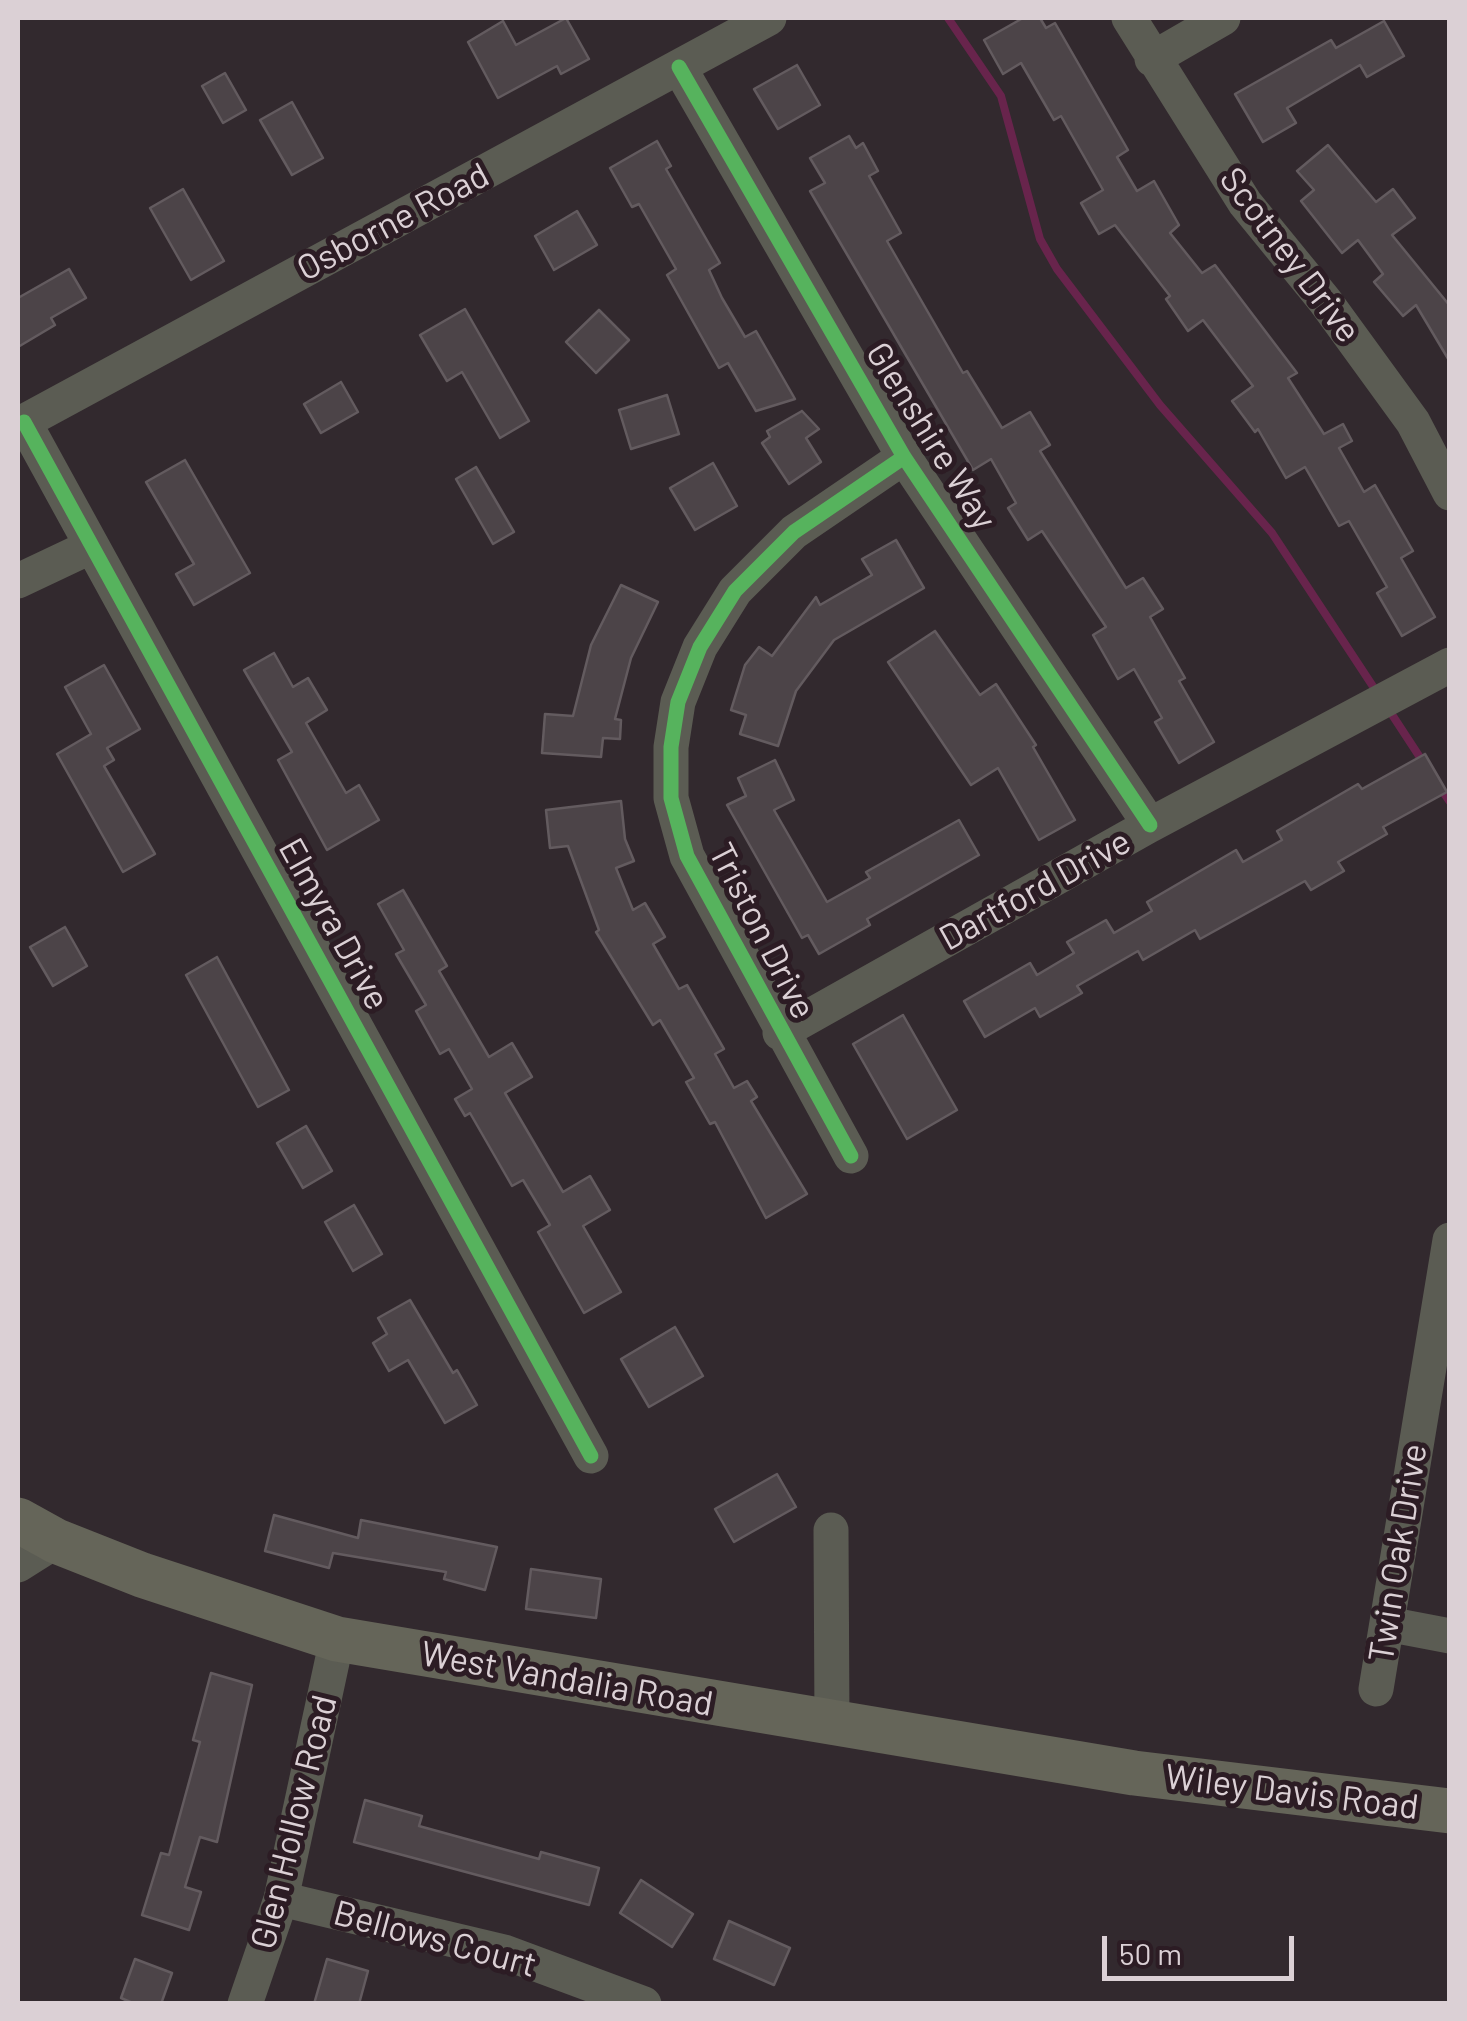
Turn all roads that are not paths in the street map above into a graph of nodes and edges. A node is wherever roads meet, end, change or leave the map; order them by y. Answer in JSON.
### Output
{"nodes":[{"id":1,"x":769,"y":18,"type":"edge"},
{"id":2,"x":1128,"y":18,"type":"edge"},
{"id":3,"x":1223,"y":18,"type":"edge"},
{"id":4,"x":1152,"y":59,"type":"junction"},
{"id":5,"x":679,"y":68,"type":"junction"},
{"id":6,"x":21,"y":423,"type":"edge"},
{"id":7,"x":904,"y":456,"type":"junction"},
{"id":8,"x":1450,"y":493,"type":"edge"},
{"id":9,"x":92,"y":546,"type":"junction"},
{"id":10,"x":18,"y":581,"type":"edge"},
{"id":11,"x":1450,"y":665,"type":"edge"},
{"id":12,"x":1150,"y":824,"type":"junction"},
{"id":13,"x":780,"y":1033,"type":"junction"},
{"id":14,"x":851,"y":1156,"type":"dead end"},
{"id":15,"x":1450,"y":1240,"type":"edge"},
{"id":16,"x":592,"y":1456,"type":"dead end"},
{"id":17,"x":36,"y":1530,"type":"edge"},
{"id":18,"x":831,"y":1530,"type":"dead end"},
{"id":19,"x":18,"y":1566,"type":"edge"},
{"id":20,"x":1386,"y":1624,"type":"junction"},
{"id":21,"x":1450,"y":1636,"type":"edge"},
{"id":22,"x":337,"y":1638,"type":"junction"},
{"id":23,"x":1376,"y":1689,"type":"dead end"},
{"id":24,"x":832,"y":1724,"type":"junction"},
{"id":25,"x":1134,"y":1774,"type":"joint"},
{"id":26,"x":1450,"y":1812,"type":"edge"},
{"id":27,"x":281,"y":1899,"type":"junction"},
{"id":28,"x":245,"y":2004,"type":"edge"},
{"id":29,"x":644,"y":2004,"type":"edge"}],
"edges":[{"from":1,"to":5,"type":"street","name":"Osborne Road"},
{"from":2,"to":4,"type":"street","name":"Scotney Drive"},
{"from":3,"to":4,"type":"street"},
{"from":4,"to":8,"type":"street","name":"Scotney Drive"},
{"from":5,"to":6,"type":"street","name":"Osborne Road"},
{"from":5,"to":7,"type":"street","name":"Glenshire Way"},
{"from":6,"to":9,"type":"street","name":"Elmyra Drive"},
{"from":7,"to":12,"type":"street","name":"Glenshire Way"},
{"from":7,"to":13,"type":"street","name":"Triston Drive"},
{"from":9,"to":10,"type":"street"},
{"from":9,"to":16,"type":"street","name":"Elmyra Drive"},
{"from":11,"to":12,"type":"street","name":"Dartford Drive"},
{"from":12,"to":13,"type":"street","name":"Dartford Drive"},
{"from":13,"to":14,"type":"street","name":"Triston Drive"},
{"from":15,"to":20,"type":"street","name":"Twin Oak Drive"},
{"from":17,"to":19,"type":"street"},
{"from":17,"to":22,"type":"main road","name":"West Vandalia Road"},
{"from":18,"to":24,"type":"street"},
{"from":20,"to":21,"type":"street"},
{"from":20,"to":23,"type":"street","name":"Twin Oak Drive"},
{"from":22,"to":24,"type":"main road","name":"West Vandalia Road"},
{"from":22,"to":27,"type":"street","name":"Glen Hollow Road"},
{"from":24,"to":25,"type":"main road","name":"West Vandalia Road"},
{"from":25,"to":26,"type":"main road","name":"Wiley Davis Road"},
{"from":27,"to":28,"type":"street","name":"Glen Hollow Road"},
{"from":27,"to":29,"type":"street","name":"Bellows Court"}]}
